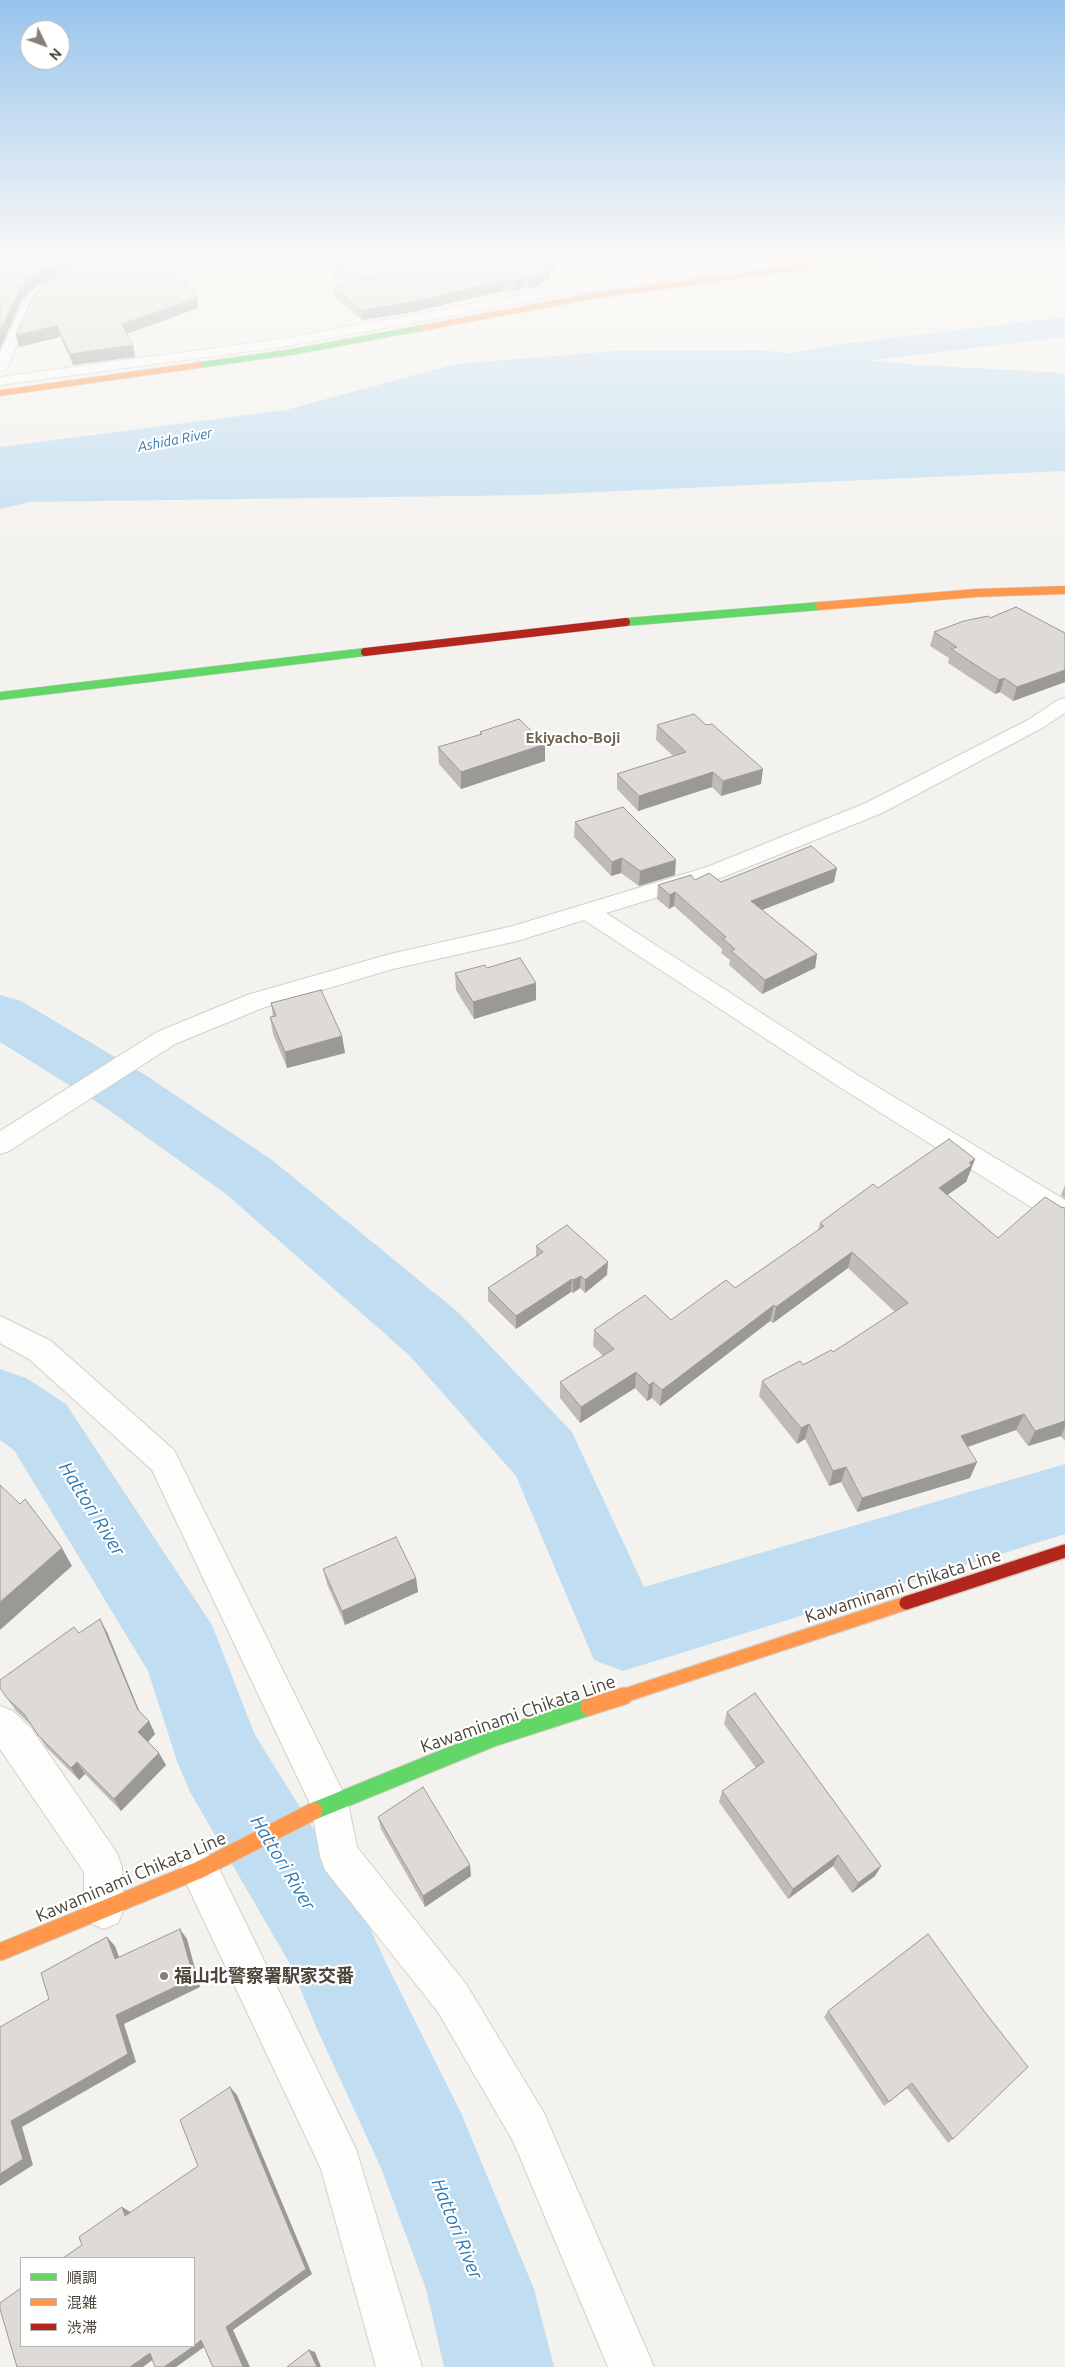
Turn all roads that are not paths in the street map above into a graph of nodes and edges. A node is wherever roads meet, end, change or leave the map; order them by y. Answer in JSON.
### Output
{"nodes":[{"id":1,"x":110,"y":366,"type":"edge"},
{"id":2,"x":189,"y":366,"type":"edge"},
{"id":3,"x":0,"y":381,"type":"edge"},
{"id":4,"x":0,"y":393,"type":"edge"},
{"id":5,"x":1065,"y":590,"type":"edge"},
{"id":6,"x":0,"y":696,"type":"edge"},
{"id":7,"x":1065,"y":704,"type":"edge"},
{"id":8,"x":586,"y":911,"type":"junction"},
{"id":9,"x":0,"y":1144,"type":"edge"},
{"id":10,"x":1065,"y":1214,"type":"edge"},
{"id":11,"x":0,"y":1328,"type":"edge"},
{"id":12,"x":1065,"y":1551,"type":"edge"},
{"id":13,"x":0,"y":1724,"type":"edge"},
{"id":14,"x":314,"y":1810,"type":"junction"},
{"id":15,"x":207,"y":1866,"type":"junction"},
{"id":16,"x":104,"y":1909,"type":"junction"},
{"id":17,"x":0,"y":1952,"type":"edge"},
{"id":18,"x":399,"y":2367,"type":"edge"},
{"id":19,"x":631,"y":2367,"type":"edge"}],
"edges":[{"from":1,"to":3,"type":"street"},
{"from":2,"to":4,"type":"street"},
{"from":5,"to":6,"type":"street"},
{"from":7,"to":8,"type":"street"},
{"from":8,"to":9,"type":"street"},
{"from":8,"to":10,"type":"street"},
{"from":11,"to":14,"type":"street"},
{"from":12,"to":14,"type":"street","name":"Kawaminami Chikata Line"},
{"from":13,"to":16,"type":"street"},
{"from":14,"to":15,"type":"street","name":"Kawaminami Chikata Line"},
{"from":14,"to":19,"type":"street"},
{"from":15,"to":16,"type":"street","name":"Kawaminami Chikata Line"},
{"from":15,"to":18,"type":"street"},
{"from":16,"to":17,"type":"street","name":"Kawaminami Chikata Line"}]}
